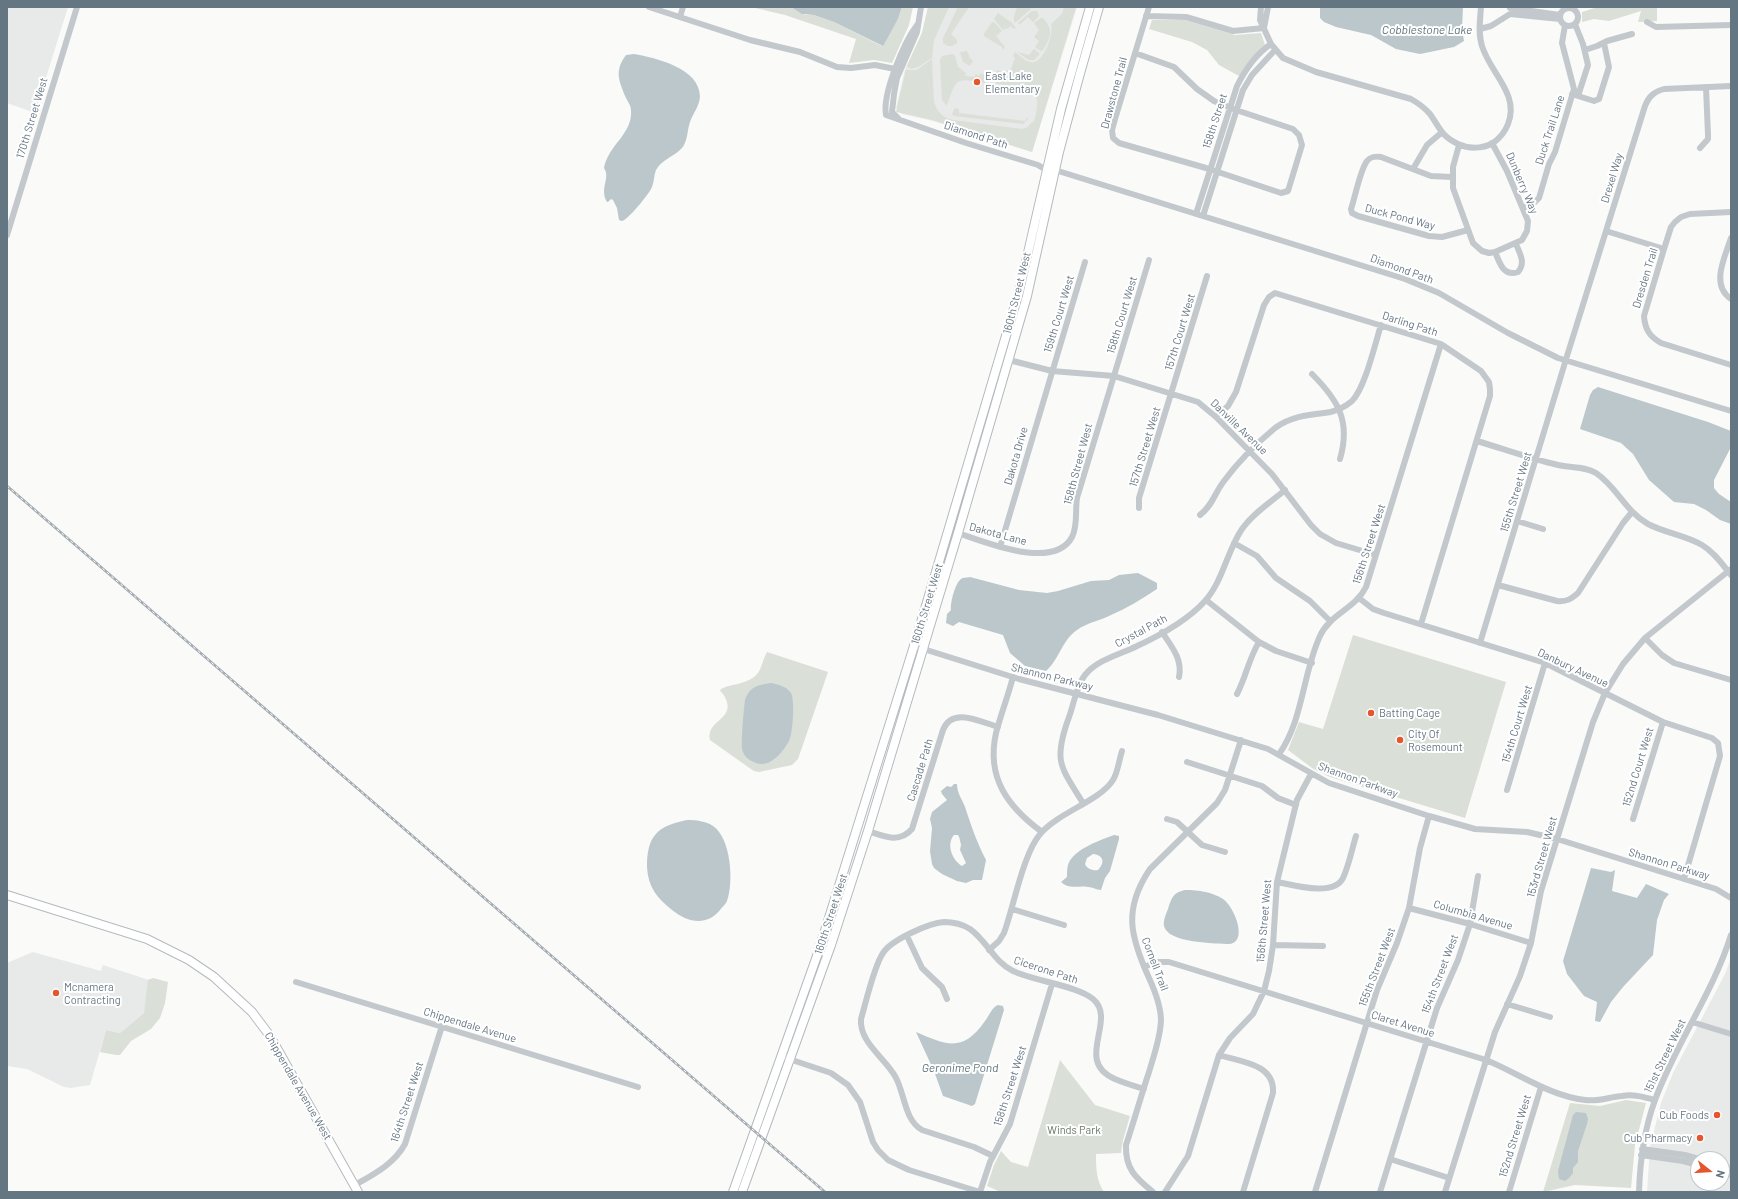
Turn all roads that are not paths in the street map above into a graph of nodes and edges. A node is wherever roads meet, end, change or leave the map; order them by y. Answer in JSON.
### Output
{"nodes":[{"id":1,"x":77,"y":7,"type":"edge"},
{"id":2,"x":649,"y":7,"type":"edge"},
{"id":3,"x":683,"y":7,"type":"edge"},
{"id":4,"x":921,"y":7,"type":"edge"},
{"id":5,"x":1090,"y":7,"type":"edge"},
{"id":6,"x":1099,"y":7,"type":"edge"},
{"id":7,"x":1149,"y":7,"type":"edge"},
{"id":8,"x":1261,"y":7,"type":"edge"},
{"id":9,"x":1268,"y":7,"type":"edge"},
{"id":10,"x":1481,"y":7,"type":"edge"},
{"id":11,"x":1569,"y":7,"type":"edge"},
{"id":12,"x":1510,"y":10,"type":"edge"},
{"id":13,"x":1146,"y":16,"type":"junction"},
{"id":14,"x":680,"y":17,"type":"junction"},
{"id":15,"x":1560,"y":17,"type":"junction"},
{"id":16,"x":1647,"y":22,"type":"dead end"},
{"id":17,"x":1575,"y":24,"type":"junction"},
{"id":18,"x":1565,"y":25,"type":"junction"},
{"id":19,"x":1731,"y":25,"type":"edge"},
{"id":20,"x":1264,"y":28,"type":"junction"},
{"id":21,"x":1480,"y":29,"type":"junction"},
{"id":22,"x":1632,"y":34,"type":"dead end"},
{"id":23,"x":1604,"y":43,"type":"junction"},
{"id":24,"x":1271,"y":44,"type":"junction"},
{"id":25,"x":1275,"y":50,"type":"junction"},
{"id":26,"x":1585,"y":50,"type":"junction"},
{"id":27,"x":1135,"y":53,"type":"junction"},
{"id":28,"x":898,"y":69,"type":"junction"},
{"id":29,"x":1731,"y":86,"type":"edge"},
{"id":30,"x":1706,"y":87,"type":"junction"},
{"id":31,"x":1575,"y":95,"type":"junction"},
{"id":32,"x":1063,"y":101,"type":"junction"},
{"id":33,"x":1233,"y":109,"type":"junction"},
{"id":34,"x":1441,"y":133,"type":"junction"},
{"id":35,"x":1492,"y":143,"type":"junction"},
{"id":36,"x":1460,"y":145,"type":"junction"},
{"id":37,"x":1700,"y":148,"type":"dead end"},
{"id":38,"x":1413,"y":169,"type":"junction"},
{"id":39,"x":1046,"y":170,"type":"junction"},
{"id":40,"x":1055,"y":170,"type":"junction"},
{"id":41,"x":1214,"y":171,"type":"junction"},
{"id":42,"x":1452,"y":177,"type":"junction"},
{"id":43,"x":1522,"y":208,"type":"junction"},
{"id":44,"x":1731,"y":212,"type":"edge"},
{"id":45,"x":1196,"y":214,"type":"junction"},
{"id":46,"x":1203,"y":216,"type":"junction"},
{"id":47,"x":1468,"y":230,"type":"junction"},
{"id":48,"x":1606,"y":231,"type":"junction"},
{"id":49,"x":7,"y":235,"type":"edge"},
{"id":50,"x":1731,"y":238,"type":"edge"},
{"id":51,"x":1039,"y":244,"type":"junction"},
{"id":52,"x":1516,"y":244,"type":"junction"},
{"id":53,"x":1664,"y":249,"type":"junction"},
{"id":54,"x":1495,"y":252,"type":"junction"},
{"id":55,"x":1149,"y":260,"type":"dead end"},
{"id":56,"x":1085,"y":262,"type":"dead end"},
{"id":57,"x":1207,"y":276,"type":"dead end"},
{"id":58,"x":1019,"y":292,"type":"junction"},
{"id":59,"x":1731,"y":299,"type":"edge"},
{"id":60,"x":1381,"y":325,"type":"junction"},
{"id":61,"x":1441,"y":344,"type":"junction"},
{"id":62,"x":1570,"y":347,"type":"joint"},
{"id":63,"x":1009,"y":360,"type":"junction"},
{"id":64,"x":1566,"y":361,"type":"junction"},
{"id":65,"x":1731,"y":364,"type":"edge"},
{"id":66,"x":1052,"y":371,"type":"junction"},
{"id":67,"x":1312,"y":374,"type":"dead end"},
{"id":68,"x":1114,"y":376,"type":"junction"},
{"id":69,"x":1172,"y":393,"type":"junction"},
{"id":70,"x":1339,"y":410,"type":"junction"},
{"id":71,"x":1731,"y":411,"type":"edge"},
{"id":72,"x":1216,"y":417,"type":"junction"},
{"id":73,"x":1477,"y":441,"type":"junction"},
{"id":74,"x":1251,"y":452,"type":"junction"},
{"id":75,"x":1340,"y":459,"type":"dead end"},
{"id":76,"x":1536,"y":459,"type":"junction"},
{"id":77,"x":1285,"y":490,"type":"junction"},
{"id":78,"x":1139,"y":508,"type":"dead end"},
{"id":79,"x":1632,"y":512,"type":"junction"},
{"id":80,"x":1200,"y":515,"type":"dead end"},
{"id":81,"x":1517,"y":521,"type":"junction"},
{"id":82,"x":1543,"y":529,"type":"dead end"},
{"id":83,"x":958,"y":533,"type":"junction"},
{"id":84,"x":1234,"y":543,"type":"junction"},
{"id":85,"x":1000,"y":547,"type":"junction"},
{"id":86,"x":1055,"y":550,"type":"joint"},
{"id":87,"x":1376,"y":555,"type":"junction"},
{"id":88,"x":1730,"y":572,"type":"edge"},
{"id":89,"x":1498,"y":585,"type":"junction"},
{"id":90,"x":1359,"y":598,"type":"junction"},
{"id":91,"x":1206,"y":600,"type":"junction"},
{"id":92,"x":1330,"y":620,"type":"junction"},
{"id":93,"x":1420,"y":624,"type":"junction"},
{"id":94,"x":1162,"y":632,"type":"junction"},
{"id":95,"x":1645,"y":638,"type":"junction"},
{"id":96,"x":1259,"y":642,"type":"junction"},
{"id":97,"x":1480,"y":643,"type":"junction"},
{"id":98,"x":914,"y":646,"type":"junction"},
{"id":99,"x":923,"y":650,"type":"junction"},
{"id":100,"x":1312,"y":663,"type":"junction"},
{"id":101,"x":1545,"y":663,"type":"junction"},
{"id":102,"x":1013,"y":677,"type":"junction"},
{"id":103,"x":1179,"y":677,"type":"dead end"},
{"id":104,"x":1731,"y":680,"type":"edge"},
{"id":105,"x":1605,"y":693,"type":"junction"},
{"id":106,"x":1077,"y":694,"type":"junction"},
{"id":107,"x":1237,"y":694,"type":"dead end"},
{"id":108,"x":1662,"y":722,"type":"junction"},
{"id":109,"x":998,"y":727,"type":"junction"},
{"id":110,"x":1241,"y":740,"type":"junction"},
{"id":111,"x":1122,"y":751,"type":"dead end"},
{"id":112,"x":1279,"y":754,"type":"junction"},
{"id":113,"x":1187,"y":762,"type":"dead end"},
{"id":114,"x":1310,"y":774,"type":"junction"},
{"id":115,"x":1230,"y":776,"type":"junction"},
{"id":116,"x":1507,"y":790,"type":"dead end"},
{"id":117,"x":1083,"y":803,"type":"junction"},
{"id":118,"x":1296,"y":805,"type":"junction"},
{"id":119,"x":1429,"y":816,"type":"junction"},
{"id":120,"x":1633,"y":818,"type":"dead end"},
{"id":121,"x":1167,"y":819,"type":"dead end"},
{"id":122,"x":868,"y":831,"type":"junction"},
{"id":123,"x":1042,"y":832,"type":"junction"},
{"id":124,"x":1187,"y":832,"type":"junction"},
{"id":125,"x":1356,"y":836,"type":"dead end"},
{"id":126,"x":1557,"y":840,"type":"junction"},
{"id":127,"x":1225,"y":852,"type":"dead end"},
{"id":128,"x":1478,"y":876,"type":"dead end"},
{"id":129,"x":1684,"y":879,"type":"junction"},
{"id":130,"x":1277,"y":882,"type":"junction"},
{"id":131,"x":7,"y":894,"type":"edge"},
{"id":132,"x":1731,"y":898,"type":"edge"},
{"id":133,"x":1409,"y":908,"type":"junction"},
{"id":134,"x":1012,"y":909,"type":"junction"},
{"id":135,"x":1470,"y":924,"type":"junction"},
{"id":136,"x":1064,"y":925,"type":"dead end"},
{"id":137,"x":1731,"y":935,"type":"edge"},
{"id":138,"x":906,"y":936,"type":"junction"},
{"id":139,"x":1531,"y":943,"type":"junction"},
{"id":140,"x":1273,"y":945,"type":"junction"},
{"id":141,"x":1323,"y":946,"type":"dead end"},
{"id":142,"x":989,"y":950,"type":"junction"},
{"id":143,"x":1144,"y":967,"type":"junction"},
{"id":144,"x":296,"y":982,"type":"dead end"},
{"id":145,"x":1052,"y":984,"type":"junction"},
{"id":146,"x":1264,"y":991,"type":"junction"},
{"id":147,"x":947,"y":999,"type":"dead end"},
{"id":148,"x":1507,"y":1004,"type":"junction"},
{"id":149,"x":1550,"y":1017,"type":"dead end"},
{"id":150,"x":1692,"y":1022,"type":"junction"},
{"id":151,"x":1366,"y":1023,"type":"junction"},
{"id":152,"x":442,"y":1026,"type":"junction"},
{"id":153,"x":1731,"y":1034,"type":"edge"},
{"id":154,"x":1426,"y":1042,"type":"junction"},
{"id":155,"x":1219,"y":1055,"type":"junction"},
{"id":156,"x":785,"y":1058,"type":"junction"},
{"id":157,"x":1486,"y":1060,"type":"junction"},
{"id":158,"x":638,"y":1087,"type":"dead end"},
{"id":159,"x":1541,"y":1087,"type":"junction"},
{"id":160,"x":1144,"y":1089,"type":"junction"},
{"id":161,"x":1655,"y":1100,"type":"junction"},
{"id":162,"x":1642,"y":1152,"type":"junction"},
{"id":163,"x":993,"y":1156,"type":"junction"},
{"id":164,"x":1690,"y":1158,"type":"edge"},
{"id":165,"x":1390,"y":1159,"type":"junction"},
{"id":166,"x":1690,"y":1163,"type":"edge"},
{"id":167,"x":1450,"y":1178,"type":"junction"},
{"id":168,"x":357,"y":1189,"type":"edge"},
{"id":169,"x":732,"y":1192,"type":"edge"},
{"id":170,"x":742,"y":1192,"type":"edge"},
{"id":171,"x":980,"y":1192,"type":"edge"},
{"id":172,"x":1153,"y":1192,"type":"edge"},
{"id":173,"x":1165,"y":1192,"type":"edge"},
{"id":174,"x":1243,"y":1192,"type":"edge"},
{"id":175,"x":1315,"y":1192,"type":"edge"},
{"id":176,"x":1380,"y":1192,"type":"edge"},
{"id":177,"x":1445,"y":1192,"type":"edge"},
{"id":178,"x":1509,"y":1192,"type":"edge"},
{"id":179,"x":1639,"y":1192,"type":"edge"}],
"edges":[{"from":1,"to":49,"type":"street","name":"170th Street West"},
{"from":2,"to":14,"type":"street"},
{"from":3,"to":14,"type":"street"},
{"from":4,"to":28,"type":"street"},
{"from":5,"to":32,"type":"main road","name":"160th Street West"},
{"from":6,"to":40,"type":"main road","name":"160th Street West"},
{"from":7,"to":13,"type":"street","name":"Drawstone Trail"},
{"from":8,"to":20,"type":"street"},
{"from":9,"to":20,"type":"street"},
{"from":10,"to":21,"type":"street"},
{"from":11,"to":15,"type":"street"},
{"from":11,"to":17,"type":"street"},
{"from":12,"to":15,"type":"street"},
{"from":12,"to":21,"type":"street"},
{"from":13,"to":20,"type":"street"},
{"from":13,"to":27,"type":"street","name":"Drawstone Trail"},
{"from":14,"to":28,"type":"street"},
{"from":15,"to":18,"type":"street"},
{"from":16,"to":19,"type":"street"},
{"from":17,"to":18,"type":"street"},
{"from":17,"to":26,"type":"street"},
{"from":18,"to":31,"type":"street","name":"Duck Trail Lane"},
{"from":20,"to":24,"type":"street"},
{"from":21,"to":35,"type":"street"},
{"from":22,"to":23,"type":"street"},
{"from":23,"to":26,"type":"street"},
{"from":23,"to":31,"type":"street"},
{"from":24,"to":25,"type":"street"},
{"from":24,"to":33,"type":"street","name":"158th Street"},
{"from":25,"to":33,"type":"street","name":"158th Street"},
{"from":25,"to":34,"type":"street"},
{"from":26,"to":31,"type":"street"},
{"from":27,"to":33,"type":"street"},
{"from":27,"to":41,"type":"street","name":"Drawstone Trail"},
{"from":28,"to":39,"type":"street","name":"Diamond Path"},
{"from":29,"to":30,"type":"street","name":"Drexel Way"},
{"from":30,"to":37,"type":"street"},
{"from":30,"to":48,"type":"street","name":"Drexel Way"},
{"from":31,"to":43,"type":"street","name":"Duck Trail Lane"},
{"from":32,"to":39,"type":"main road","name":"160th Street West"},
{"from":32,"to":40,"type":"main road"},
{"from":33,"to":41,"type":"street","name":"158th Street"},
{"from":33,"to":41,"type":"street"},
{"from":34,"to":36,"type":"street"},
{"from":34,"to":38,"type":"street"},
{"from":35,"to":36,"type":"street"},
{"from":35,"to":43,"type":"street","name":"Dunberry Way"},
{"from":36,"to":42,"type":"street"},
{"from":38,"to":42,"type":"street","name":"Duck Pond Way"},
{"from":38,"to":47,"type":"street","name":"Duck Pond Way"},
{"from":39,"to":51,"type":"main road"},
{"from":39,"to":58,"type":"main road","name":"160th Street West"},
{"from":40,"to":45,"type":"street","name":"Diamond Path"},
{"from":40,"to":51,"type":"main road","name":"160th Street West"},
{"from":41,"to":45,"type":"street","name":"158th Street"},
{"from":41,"to":46,"type":"street","name":"158th Street"},
{"from":42,"to":47,"type":"street"},
{"from":43,"to":52,"type":"street","name":"Dunberry Way"},
{"from":44,"to":53,"type":"street","name":"Dresden Trail"},
{"from":45,"to":46,"type":"street","name":"Diamond Path"},
{"from":46,"to":64,"type":"street","name":"Diamond Path"},
{"from":47,"to":54,"type":"street"},
{"from":48,"to":53,"type":"street"},
{"from":48,"to":62,"type":"street","name":"Drexel Way"},
{"from":50,"to":59,"type":"street"},
{"from":51,"to":63,"type":"main road","name":"160th Street West"},
{"from":52,"to":54,"type":"street"},
{"from":52,"to":54,"type":"street"},
{"from":53,"to":65,"type":"street","name":"Dresden Trail"},
{"from":55,"to":68,"type":"street","name":"158th Court West"},
{"from":56,"to":66,"type":"street","name":"159th Court West"},
{"from":57,"to":69,"type":"street","name":"157th Court West"},
{"from":58,"to":63,"type":"main road"},
{"from":58,"to":98,"type":"main road","name":"160th Street West"},
{"from":60,"to":61,"type":"street","name":"Darling Path"},
{"from":60,"to":70,"type":"street"},
{"from":60,"to":72,"type":"street","name":"Darling Path"},
{"from":61,"to":73,"type":"street","name":"Darling Path"},
{"from":61,"to":87,"type":"street","name":"156th Street West"},
{"from":62,"to":64,"type":"street","name":"155th Street West"},
{"from":63,"to":66,"type":"street","name":"Danville Avenue"},
{"from":63,"to":83,"type":"main road","name":"160th Street West"},
{"from":64,"to":71,"type":"street","name":"Diamond Path"},
{"from":64,"to":76,"type":"street","name":"155th Street West"},
{"from":66,"to":68,"type":"street","name":"Danville Avenue"},
{"from":66,"to":85,"type":"street","name":"Dakota Drive"},
{"from":67,"to":70,"type":"street"},
{"from":68,"to":69,"type":"street","name":"Danville Avenue"},
{"from":68,"to":86,"type":"street","name":"158th Street West"},
{"from":69,"to":72,"type":"street","name":"Danville Avenue"},
{"from":69,"to":78,"type":"street","name":"157th Street West"},
{"from":70,"to":74,"type":"street"},
{"from":70,"to":75,"type":"street"},
{"from":72,"to":74,"type":"street","name":"Danville Avenue"},
{"from":73,"to":76,"type":"street"},
{"from":73,"to":93,"type":"street","name":"Darling Path"},
{"from":74,"to":77,"type":"street","name":"Danville Avenue"},
{"from":74,"to":80,"type":"street"},
{"from":76,"to":79,"type":"street"},
{"from":76,"to":81,"type":"street","name":"155th Street West"},
{"from":77,"to":84,"type":"street","name":"Crystal Path"},
{"from":77,"to":87,"type":"street","name":"Danville Avenue"},
{"from":79,"to":88,"type":"street"},
{"from":79,"to":89,"type":"street"},
{"from":81,"to":82,"type":"street"},
{"from":81,"to":89,"type":"street","name":"155th Street West"},
{"from":83,"to":85,"type":"street","name":"Dakota Lane"},
{"from":83,"to":99,"type":"main road","name":"160th Street West"},
{"from":84,"to":91,"type":"street","name":"Crystal Path"},
{"from":84,"to":92,"type":"street"},
{"from":85,"to":86,"type":"street","name":"Dakota Lane"},
{"from":87,"to":90,"type":"street","name":"156th Street West"},
{"from":88,"to":95,"type":"street","name":"153rd Street West"},
{"from":89,"to":97,"type":"street","name":"155th Street West"},
{"from":90,"to":92,"type":"street","name":"156th Street West"},
{"from":90,"to":93,"type":"street","name":"Danbury Avenue"},
{"from":91,"to":94,"type":"street","name":"Crystal Path"},
{"from":91,"to":96,"type":"street"},
{"from":92,"to":100,"type":"street","name":"156th Street West"},
{"from":93,"to":97,"type":"street","name":"Danbury Avenue"},
{"from":94,"to":103,"type":"street"},
{"from":94,"to":106,"type":"street","name":"Crystal Path"},
{"from":95,"to":104,"type":"street"},
{"from":95,"to":105,"type":"street","name":"153rd Street West"},
{"from":96,"to":100,"type":"street"},
{"from":96,"to":107,"type":"street"},
{"from":97,"to":101,"type":"street","name":"Danbury Avenue"},
{"from":98,"to":99,"type":"street","name":"Shannon Parkway"},
{"from":98,"to":156,"type":"main road","name":"160th Street West"},
{"from":99,"to":102,"type":"street","name":"Shannon Parkway"},
{"from":99,"to":122,"type":"main road","name":"160th Street West"},
{"from":100,"to":112,"type":"street","name":"156th Street West"},
{"from":101,"to":105,"type":"street","name":"Danbury Avenue"},
{"from":101,"to":116,"type":"street","name":"154th Court West"},
{"from":102,"to":106,"type":"street","name":"Shannon Parkway"},
{"from":102,"to":109,"type":"street"},
{"from":105,"to":108,"type":"street","name":"Danbury Avenue"},
{"from":105,"to":126,"type":"street","name":"153rd Street West"},
{"from":106,"to":110,"type":"street","name":"Shannon Parkway"},
{"from":106,"to":117,"type":"street","name":"Crystal Path"},
{"from":108,"to":120,"type":"street","name":"152nd Court West"},
{"from":108,"to":129,"type":"street","name":"Danbury Avenue"},
{"from":109,"to":122,"type":"street","name":"Cascade Path"},
{"from":109,"to":123,"type":"street"},
{"from":110,"to":112,"type":"street","name":"Shannon Parkway"},
{"from":110,"to":115,"type":"street","name":"Cornell Trail"},
{"from":111,"to":117,"type":"street"},
{"from":112,"to":114,"type":"street","name":"Shannon Parkway"},
{"from":113,"to":115,"type":"street"},
{"from":114,"to":118,"type":"street","name":"156th Street West"},
{"from":114,"to":119,"type":"street","name":"Shannon Parkway"},
{"from":115,"to":118,"type":"street"},
{"from":115,"to":124,"type":"street","name":"Cornell Trail"},
{"from":117,"to":123,"type":"street"},
{"from":118,"to":130,"type":"street","name":"156th Street West"},
{"from":119,"to":126,"type":"street","name":"Shannon Parkway"},
{"from":119,"to":133,"type":"street","name":"155th Street West"},
{"from":121,"to":124,"type":"street"},
{"from":122,"to":156,"type":"main road","name":"160th Street West"},
{"from":123,"to":134,"type":"street"},
{"from":124,"to":127,"type":"street"},
{"from":124,"to":143,"type":"street","name":"Cornell Trail"},
{"from":125,"to":130,"type":"street"},
{"from":126,"to":129,"type":"street","name":"Shannon Parkway"},
{"from":126,"to":139,"type":"street","name":"153rd Street West"},
{"from":128,"to":135,"type":"street","name":"154th Street West"},
{"from":129,"to":132,"type":"street","name":"Shannon Parkway"},
{"from":130,"to":140,"type":"street","name":"156th Street West"},
{"from":131,"to":168,"type":"main road","name":"Chippendale Avenue West"},
{"from":133,"to":135,"type":"street","name":"Columbia Avenue"},
{"from":133,"to":151,"type":"street","name":"155th Street West"},
{"from":134,"to":136,"type":"street"},
{"from":134,"to":142,"type":"street"},
{"from":135,"to":139,"type":"street","name":"Columbia Avenue"},
{"from":135,"to":154,"type":"street","name":"154th Street West"},
{"from":137,"to":150,"type":"street","name":"151st Street West"},
{"from":138,"to":142,"type":"street","name":"Cicerone Path"},
{"from":138,"to":147,"type":"street"},
{"from":138,"to":163,"type":"street","name":"Cicerone Path"},
{"from":139,"to":148,"type":"street","name":"153rd Street West"},
{"from":140,"to":141,"type":"street"},
{"from":140,"to":146,"type":"street","name":"156th Street West"},
{"from":142,"to":145,"type":"street","name":"Cicerone Path"},
{"from":143,"to":146,"type":"street","name":"Claret Avenue"},
{"from":143,"to":160,"type":"street","name":"Cornell Trail"},
{"from":144,"to":152,"type":"street","name":"Chippendale Avenue"},
{"from":145,"to":160,"type":"street","name":"Cicerone Path"},
{"from":145,"to":163,"type":"street","name":"158th Street West"},
{"from":146,"to":151,"type":"street","name":"Claret Avenue"},
{"from":146,"to":155,"type":"street","name":"156th Street West"},
{"from":148,"to":149,"type":"street"},
{"from":148,"to":157,"type":"street","name":"153rd Street West"},
{"from":150,"to":153,"type":"street"},
{"from":150,"to":161,"type":"street","name":"151st Street West"},
{"from":151,"to":154,"type":"street","name":"Claret Avenue"},
{"from":151,"to":175,"type":"street","name":"155th Street West"},
{"from":152,"to":158,"type":"street","name":"Chippendale Avenue"},
{"from":152,"to":168,"type":"street","name":"164th Street West"},
{"from":154,"to":157,"type":"street","name":"Claret Avenue"},
{"from":154,"to":165,"type":"street","name":"154th Street West"},
{"from":155,"to":173,"type":"street","name":"156th Street West"},
{"from":155,"to":174,"type":"street"},
{"from":156,"to":169,"type":"main road","name":"160th Street West"},
{"from":156,"to":170,"type":"main road","name":"160th Street West"},
{"from":156,"to":171,"type":"street"},
{"from":157,"to":159,"type":"street","name":"Claret Avenue"},
{"from":157,"to":167,"type":"street","name":"153rd Street West"},
{"from":159,"to":161,"type":"street","name":"Claret Avenue"},
{"from":159,"to":178,"type":"street","name":"152nd Street West"},
{"from":160,"to":172,"type":"street","name":"Cornell Trail"},
{"from":161,"to":162,"type":"street","name":"151st Street West"},
{"from":162,"to":164,"type":"street"},
{"from":162,"to":166,"type":"street"},
{"from":162,"to":179,"type":"street","name":"151st Street West"},
{"from":163,"to":171,"type":"street","name":"158th Street West"},
{"from":165,"to":167,"type":"street"},
{"from":165,"to":176,"type":"street","name":"154th Street West"},
{"from":167,"to":177,"type":"street","name":"153rd Street West"}]}
